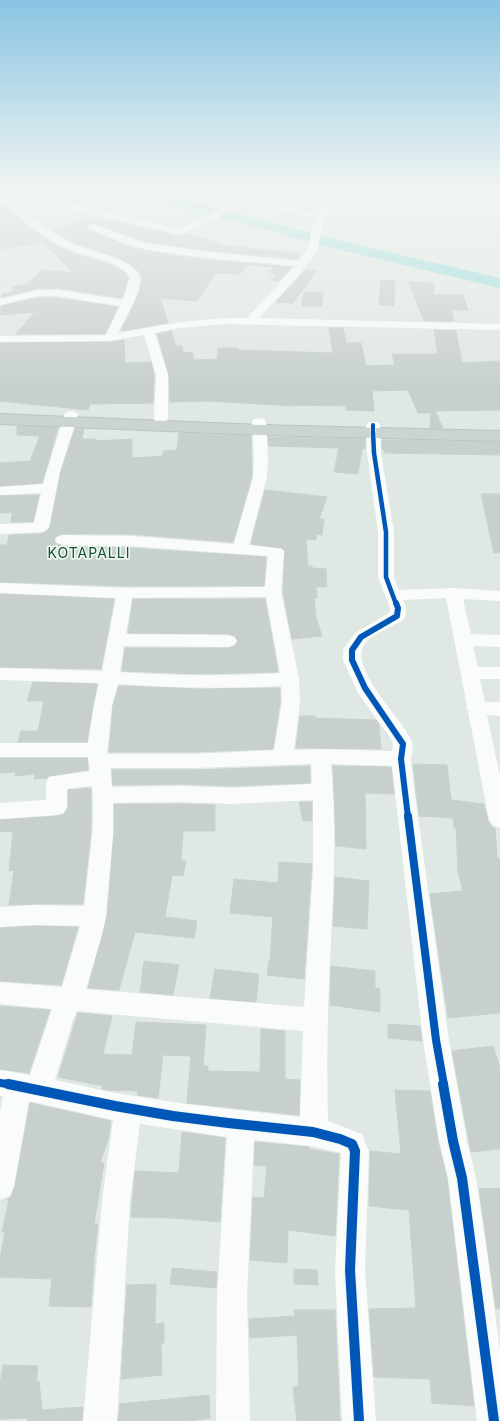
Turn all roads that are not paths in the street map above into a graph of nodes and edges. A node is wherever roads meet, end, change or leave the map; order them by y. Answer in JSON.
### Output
{"nodes":[{"id":1,"x":94,"y":255,"type":"edge"},
{"id":2,"x":131,"y":255,"type":"edge"},
{"id":3,"x":215,"y":255,"type":"edge"},
{"id":4,"x":308,"y":255,"type":"edge"},
{"id":5,"x":119,"y":264,"type":"junction"},
{"id":6,"x":302,"y":264,"type":"junction"},
{"id":7,"x":0,"y":302,"type":"edge"},
{"id":8,"x":126,"y":304,"type":"junction"},
{"id":9,"x":250,"y":322,"type":"junction"},
{"id":10,"x":500,"y":327,"type":"edge"},
{"id":11,"x":148,"y":330,"type":"junction"},
{"id":12,"x":110,"y":338,"type":"junction"},
{"id":13,"x":0,"y":339,"type":"edge"},
{"id":14,"x":0,"y":414,"type":"edge"},
{"id":15,"x":70,"y":418,"type":"junction"},
{"id":16,"x":161,"y":418,"type":"junction"},
{"id":17,"x":0,"y":419,"type":"edge"},
{"id":18,"x":259,"y":426,"type":"junction"},
{"id":19,"x":374,"y":429,"type":"junction"},
{"id":20,"x":500,"y":429,"type":"edge"},
{"id":21,"x":500,"y":436,"type":"edge"},
{"id":22,"x":48,"y":488,"type":"junction"},
{"id":23,"x":0,"y":491,"type":"edge"},
{"id":24,"x":0,"y":529,"type":"edge"},
{"id":25,"x":63,"y":540,"type":"dead end"},
{"id":26,"x":240,"y":550,"type":"junction"},
{"id":27,"x":0,"y":588,"type":"edge"},
{"id":28,"x":273,"y":592,"type":"junction"},
{"id":29,"x":125,"y":593,"type":"junction"},
{"id":30,"x":453,"y":593,"type":"junction"},
{"id":31,"x":394,"y":595,"type":"junction"},
{"id":32,"x":500,"y":596,"type":"edge"},
{"id":33,"x":117,"y":640,"type":"junction"},
{"id":34,"x":464,"y":640,"type":"junction"},
{"id":35,"x":228,"y":641,"type":"dead end"},
{"id":36,"x":500,"y":641,"type":"edge"},
{"id":37,"x":470,"y":673,"type":"junction"},
{"id":38,"x":500,"y":673,"type":"edge"},
{"id":39,"x":0,"y":674,"type":"edge"},
{"id":40,"x":110,"y":677,"type":"junction"},
{"id":41,"x":290,"y":679,"type":"junction"},
{"id":42,"x":475,"y":708,"type":"junction"},
{"id":43,"x":500,"y":709,"type":"edge"},
{"id":44,"x":0,"y":750,"type":"edge"},
{"id":45,"x":320,"y":756,"type":"junction"},
{"id":46,"x":283,"y":757,"type":"junction"},
{"id":47,"x":401,"y":759,"type":"junction"},
{"id":48,"x":100,"y":771,"type":"junction"},
{"id":49,"x":324,"y":791,"type":"junction"},
{"id":50,"x":0,"y":811,"type":"edge"},
{"id":51,"x":500,"y":820,"type":"edge"},
{"id":52,"x":94,"y":916,"type":"junction"},
{"id":53,"x":0,"y":917,"type":"edge"},
{"id":54,"x":0,"y":993,"type":"edge"},
{"id":55,"x":70,"y":1000,"type":"junction"},
{"id":56,"x":315,"y":1020,"type":"junction"},
{"id":57,"x":19,"y":1086,"type":"edge"},
{"id":58,"x":128,"y":1109,"type":"junction"},
{"id":59,"x":241,"y":1125,"type":"junction"},
{"id":60,"x":314,"y":1133,"type":"junction"},
{"id":61,"x":0,"y":1186,"type":"edge"},
{"id":62,"x":100,"y":1421,"type":"edge"},
{"id":63,"x":233,"y":1421,"type":"edge"},
{"id":64,"x":359,"y":1421,"type":"edge"},
{"id":65,"x":494,"y":1421,"type":"edge"}],
"edges":[{"from":1,"to":5,"type":"street"},
{"from":2,"to":5,"type":"street"},
{"from":3,"to":6,"type":"street"},
{"from":4,"to":6,"type":"street"},
{"from":5,"to":8,"type":"street"},
{"from":6,"to":9,"type":"street"},
{"from":7,"to":8,"type":"street"},
{"from":8,"to":12,"type":"street"},
{"from":9,"to":10,"type":"street"},
{"from":9,"to":11,"type":"street"},
{"from":11,"to":12,"type":"street"},
{"from":11,"to":16,"type":"street"},
{"from":12,"to":13,"type":"street"},
{"from":14,"to":15,"type":"main road"},
{"from":15,"to":16,"type":"main road"},
{"from":15,"to":17,"type":"main road"},
{"from":15,"to":18,"type":"main road"},
{"from":15,"to":22,"type":"street"},
{"from":16,"to":18,"type":"main road"},
{"from":18,"to":19,"type":"main road"},
{"from":18,"to":26,"type":"street"},
{"from":19,"to":20,"type":"main road"},
{"from":19,"to":21,"type":"main road"},
{"from":19,"to":31,"type":"street"},
{"from":22,"to":23,"type":"street"},
{"from":22,"to":24,"type":"street"},
{"from":25,"to":26,"type":"street"},
{"from":26,"to":28,"type":"street"},
{"from":27,"to":29,"type":"street"},
{"from":28,"to":29,"type":"street"},
{"from":28,"to":41,"type":"street"},
{"from":29,"to":33,"type":"street"},
{"from":30,"to":31,"type":"street"},
{"from":30,"to":32,"type":"street"},
{"from":30,"to":34,"type":"street"},
{"from":31,"to":47,"type":"street"},
{"from":33,"to":35,"type":"street"},
{"from":33,"to":40,"type":"street"},
{"from":34,"to":36,"type":"street"},
{"from":34,"to":37,"type":"street"},
{"from":37,"to":38,"type":"street"},
{"from":37,"to":42,"type":"street"},
{"from":39,"to":40,"type":"street"},
{"from":40,"to":41,"type":"street"},
{"from":40,"to":48,"type":"street"},
{"from":41,"to":46,"type":"street"},
{"from":42,"to":43,"type":"street"},
{"from":42,"to":51,"type":"street"},
{"from":44,"to":48,"type":"street"},
{"from":45,"to":46,"type":"street"},
{"from":45,"to":47,"type":"street"},
{"from":45,"to":49,"type":"street"},
{"from":46,"to":48,"type":"street"},
{"from":47,"to":65,"type":"street"},
{"from":48,"to":49,"type":"street"},
{"from":48,"to":50,"type":"street"},
{"from":48,"to":52,"type":"street"},
{"from":49,"to":56,"type":"street"},
{"from":52,"to":53,"type":"street"},
{"from":52,"to":55,"type":"street"},
{"from":54,"to":55,"type":"street"},
{"from":55,"to":56,"type":"street"},
{"from":55,"to":57,"type":"street"},
{"from":56,"to":60,"type":"street"},
{"from":57,"to":58,"type":"street"},
{"from":57,"to":61,"type":"street"},
{"from":58,"to":59,"type":"street"},
{"from":58,"to":62,"type":"street"},
{"from":59,"to":60,"type":"street"},
{"from":59,"to":63,"type":"street"},
{"from":60,"to":64,"type":"street"}]}
